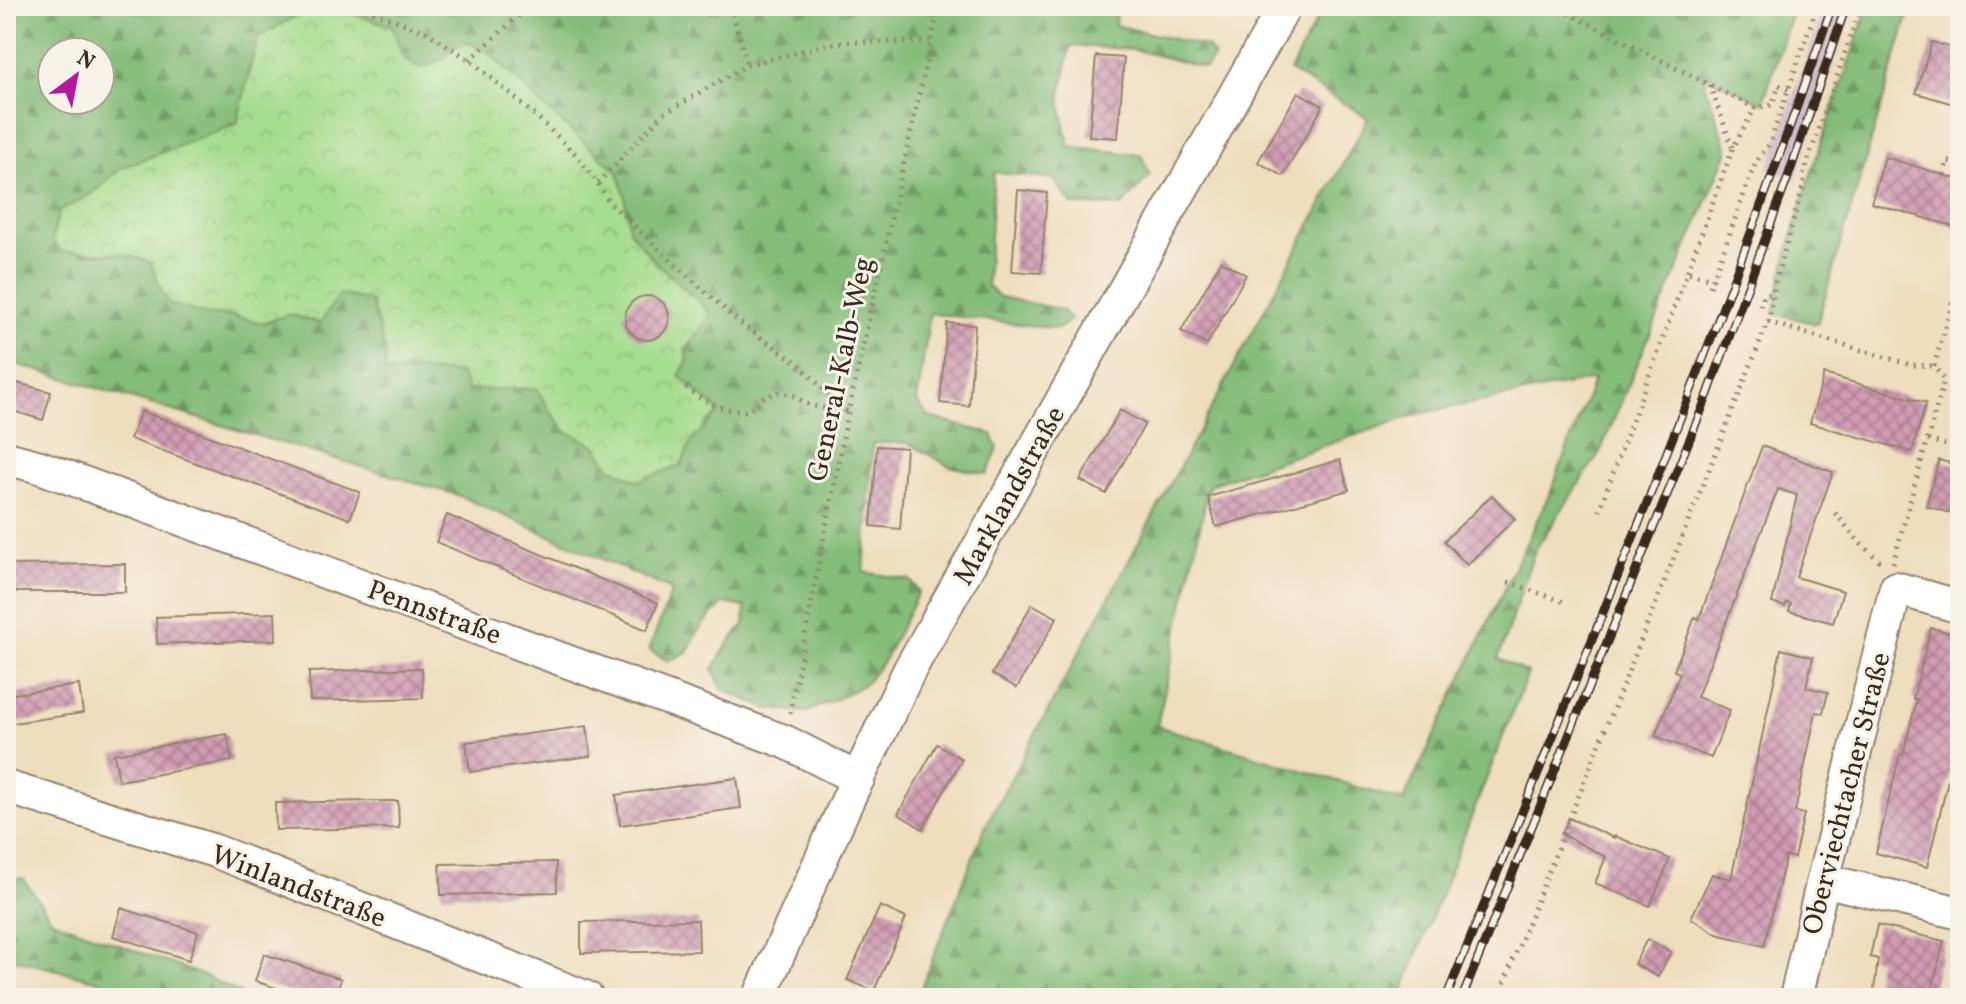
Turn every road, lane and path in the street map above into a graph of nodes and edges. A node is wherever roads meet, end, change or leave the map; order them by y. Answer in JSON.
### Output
{"nodes":[{"id":1,"x":358,"y":6,"type":"edge"},
{"id":2,"x":529,"y":6,"type":"edge"},
{"id":3,"x":731,"y":6,"type":"edge"},
{"id":4,"x":939,"y":6,"type":"edge"},
{"id":5,"x":1285,"y":6,"type":"edge"},
{"id":6,"x":1554,"y":6,"type":"edge"},
{"id":7,"x":1817,"y":6,"type":"edge"},
{"id":8,"x":1861,"y":6,"type":"edge"},
{"id":9,"x":931,"y":42,"type":"junction"},
{"id":10,"x":470,"y":60,"type":"junction"},
{"id":11,"x":747,"y":65,"type":"junction"},
{"id":12,"x":1710,"y":84,"type":"junction"},
{"id":13,"x":1792,"y":90,"type":"junction"},
{"id":14,"x":1755,"y":108,"type":"junction"},
{"id":15,"x":1733,"y":148,"type":"junction"},
{"id":16,"x":1960,"y":164,"type":"edge"},
{"id":17,"x":1944,"y":175,"type":"dead end"},
{"id":18,"x":598,"y":183,"type":"junction"},
{"id":19,"x":1689,"y":273,"type":"junction"},
{"id":20,"x":1713,"y":279,"type":"junction"},
{"id":21,"x":1710,"y":287,"type":"dead end"},
{"id":22,"x":1773,"y":295,"type":"junction"},
{"id":23,"x":1960,"y":298,"type":"edge"},
{"id":24,"x":1760,"y":306,"type":"dead end"},
{"id":25,"x":1768,"y":322,"type":"junction"},
{"id":26,"x":1934,"y":366,"type":"junction"},
{"id":27,"x":686,"y":387,"type":"dead end"},
{"id":28,"x":848,"y":413,"type":"junction"},
{"id":29,"x":1928,"y":440,"type":"junction"},
{"id":30,"x":1960,"y":449,"type":"edge"},
{"id":31,"x":6,"y":458,"type":"edge"},
{"id":32,"x":1599,"y":511,"type":"dead end"},
{"id":33,"x":1835,"y":513,"type":"dead end"},
{"id":34,"x":1508,"y":582,"type":"dead end"},
{"id":35,"x":1567,"y":603,"type":"dead end"},
{"id":36,"x":1960,"y":607,"type":"edge"},
{"id":37,"x":786,"y":742,"type":"junction"},
{"id":38,"x":858,"y":779,"type":"junction"},
{"id":39,"x":6,"y":787,"type":"edge"},
{"id":40,"x":1823,"y":880,"type":"junction"},
{"id":41,"x":1960,"y":913,"type":"edge"},
{"id":42,"x":587,"y":998,"type":"edge"},
{"id":43,"x":759,"y":998,"type":"edge"},
{"id":44,"x":1498,"y":998,"type":"edge"},
{"id":45,"x":1796,"y":998,"type":"edge"}],
"edges":[{"from":1,"to":10,"type":"path"},
{"from":2,"to":10,"type":"path"},
{"from":3,"to":11,"type":"path"},
{"from":4,"to":9,"type":"path","name":"General-Kalb-Weg"},
{"from":5,"to":38,"type":"street","name":"Marklandstraße"},
{"from":6,"to":12,"type":"path"},
{"from":7,"to":13,"type":"path"},
{"from":8,"to":22,"type":"path"},
{"from":9,"to":11,"type":"path"},
{"from":9,"to":28,"type":"path","name":"General-Kalb-Weg"},
{"from":10,"to":18,"type":"path"},
{"from":11,"to":18,"type":"path"},
{"from":12,"to":14,"type":"path"},
{"from":12,"to":15,"type":"path"},
{"from":13,"to":14,"type":"path"},
{"from":13,"to":20,"type":"path"},
{"from":14,"to":15,"type":"path"},
{"from":15,"to":19,"type":"path"},
{"from":16,"to":17,"type":"path"},
{"from":18,"to":28,"type":"path"},
{"from":19,"to":20,"type":"path"},
{"from":19,"to":32,"type":"path"},
{"from":20,"to":21,"type":"path"},
{"from":22,"to":24,"type":"path"},
{"from":22,"to":25,"type":"path"},
{"from":23,"to":26,"type":"path"},
{"from":25,"to":26,"type":"path"},
{"from":25,"to":44,"type":"path"},
{"from":26,"to":29,"type":"path"},
{"from":27,"to":28,"type":"path"},
{"from":28,"to":37,"type":"path","name":"General-Kalb-Weg"},
{"from":29,"to":30,"type":"path"},
{"from":29,"to":33,"type":"path"},
{"from":31,"to":37,"type":"street","name":"Pennstraße"},
{"from":34,"to":35,"type":"path"},
{"from":36,"to":40,"type":"street","name":"Oberviechtacher Straße"},
{"from":37,"to":38,"type":"street","name":"Pennstraße"},
{"from":38,"to":43,"type":"street","name":"Marklandstraße"},
{"from":39,"to":42,"type":"street","name":"Winlandstraße"},
{"from":40,"to":41,"type":"street"},
{"from":40,"to":45,"type":"street","name":"Oberviechtacher Straße"}]}
